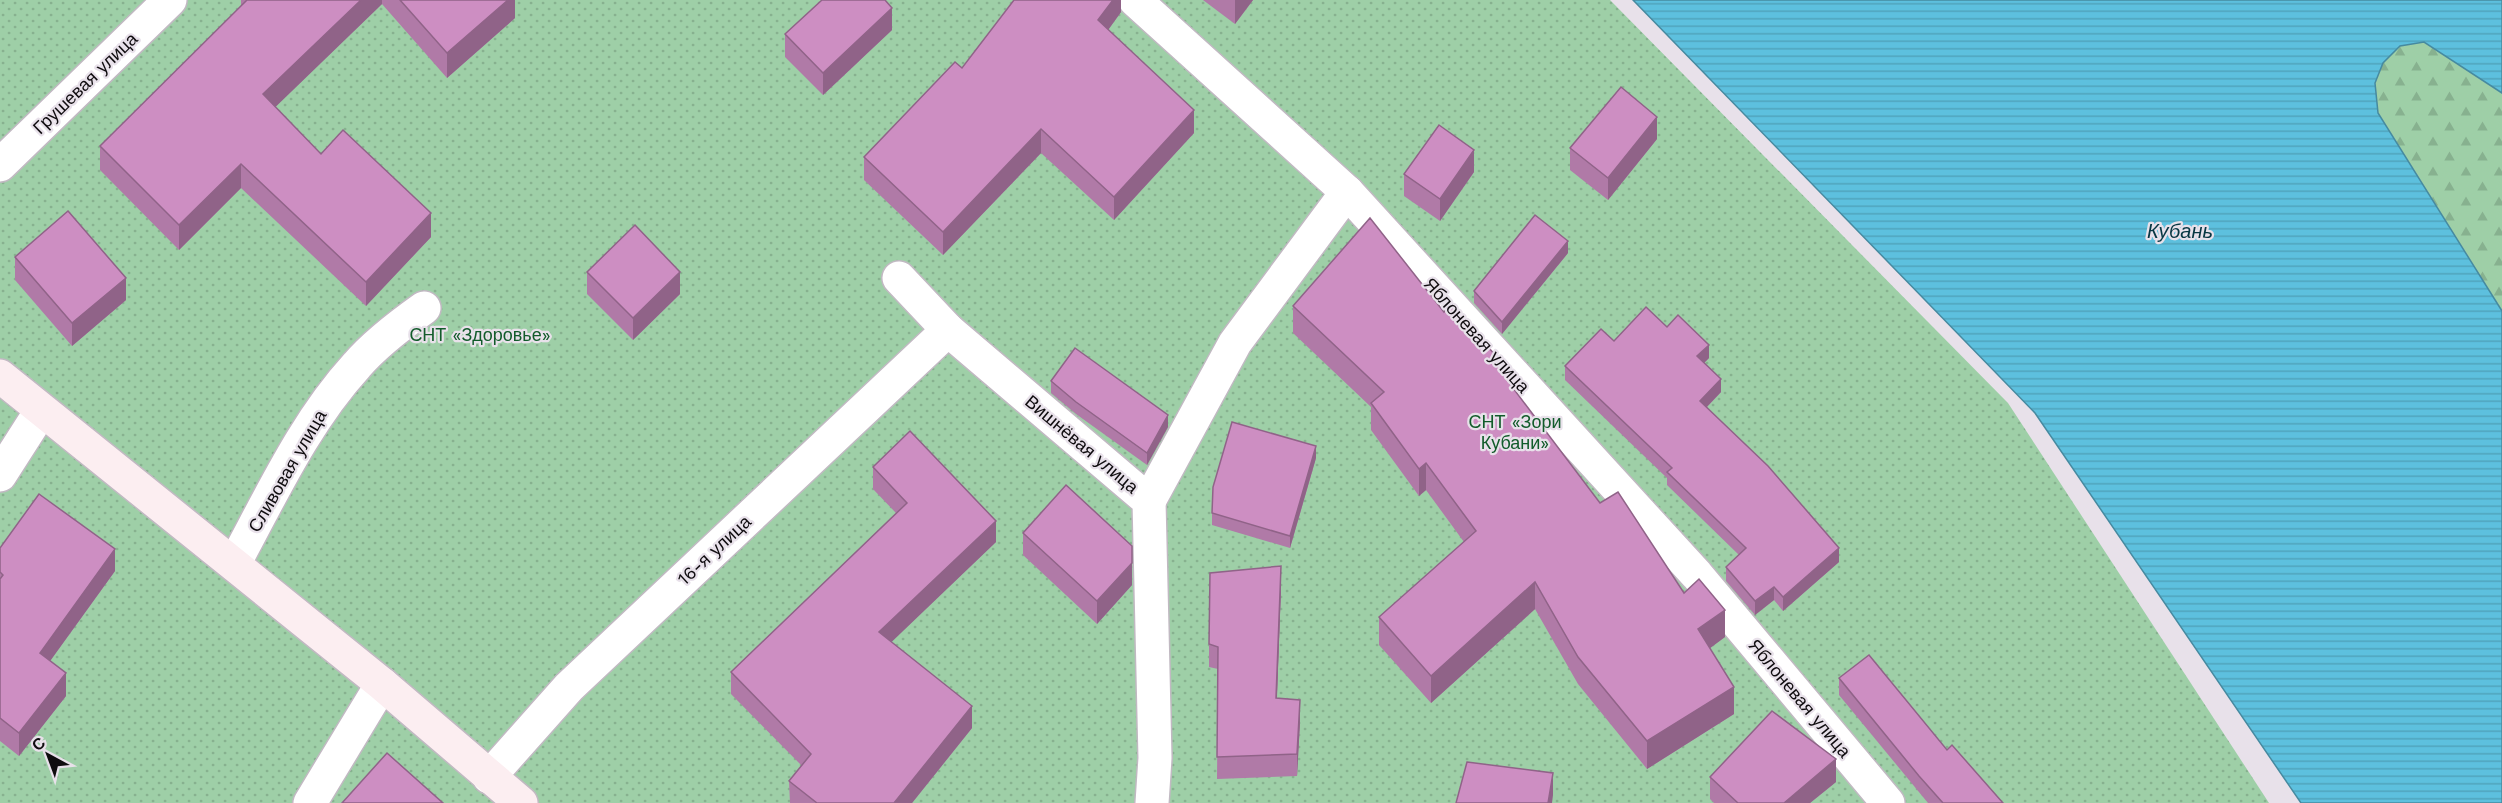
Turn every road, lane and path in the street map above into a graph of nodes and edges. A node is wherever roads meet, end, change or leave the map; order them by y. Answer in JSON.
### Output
{"nodes":[{"id":1,"x":170,"y":0,"type":"edge"},
{"id":2,"x":1135,"y":0,"type":"edge"},
{"id":3,"x":0,"y":165,"type":"edge"},
{"id":4,"x":1347,"y":192,"type":"junction"},
{"id":5,"x":899,"y":278,"type":"dead end"},
{"id":6,"x":424,"y":308,"type":"dead end"},
{"id":7,"x":948,"y":330,"type":"junction"},
{"id":8,"x":0,"y":376,"type":"edge"},
{"id":9,"x":41,"y":411,"type":"junction"},
{"id":10,"x":0,"y":475,"type":"edge"},
{"id":11,"x":1149,"y":501,"type":"junction"},
{"id":12,"x":234,"y":564,"type":"junction"},
{"id":13,"x":382,"y":684,"type":"junction"},
{"id":14,"x":489,"y":777,"type":"junction"},
{"id":15,"x":310,"y":803,"type":"edge"},
{"id":16,"x":521,"y":803,"type":"edge"},
{"id":17,"x":1152,"y":803,"type":"edge"},
{"id":18,"x":1888,"y":803,"type":"edge"}],
"edges":[{"from":1,"to":3,"type":"street","name":"Грушевая улица"},
{"from":2,"to":4,"type":"street","name":"Яблоневая улица"},
{"from":4,"to":11,"type":"street"},
{"from":4,"to":18,"type":"street","name":"Яблоневая улица"},
{"from":5,"to":7,"type":"street","name":"Вишнёвая улица"},
{"from":6,"to":12,"type":"street","name":"Сливовая улица"},
{"from":7,"to":11,"type":"street","name":"Вишнёвая улица"},
{"from":7,"to":14,"type":"street","name":"16-я улица"},
{"from":8,"to":9,"type":"street"},
{"from":9,"to":10,"type":"street"},
{"from":9,"to":12,"type":"street"},
{"from":11,"to":17,"type":"street","name":"Вишнёвая улица"},
{"from":12,"to":13,"type":"street"},
{"from":13,"to":14,"type":"street"},
{"from":13,"to":15,"type":"street"},
{"from":14,"to":16,"type":"street"}]}
